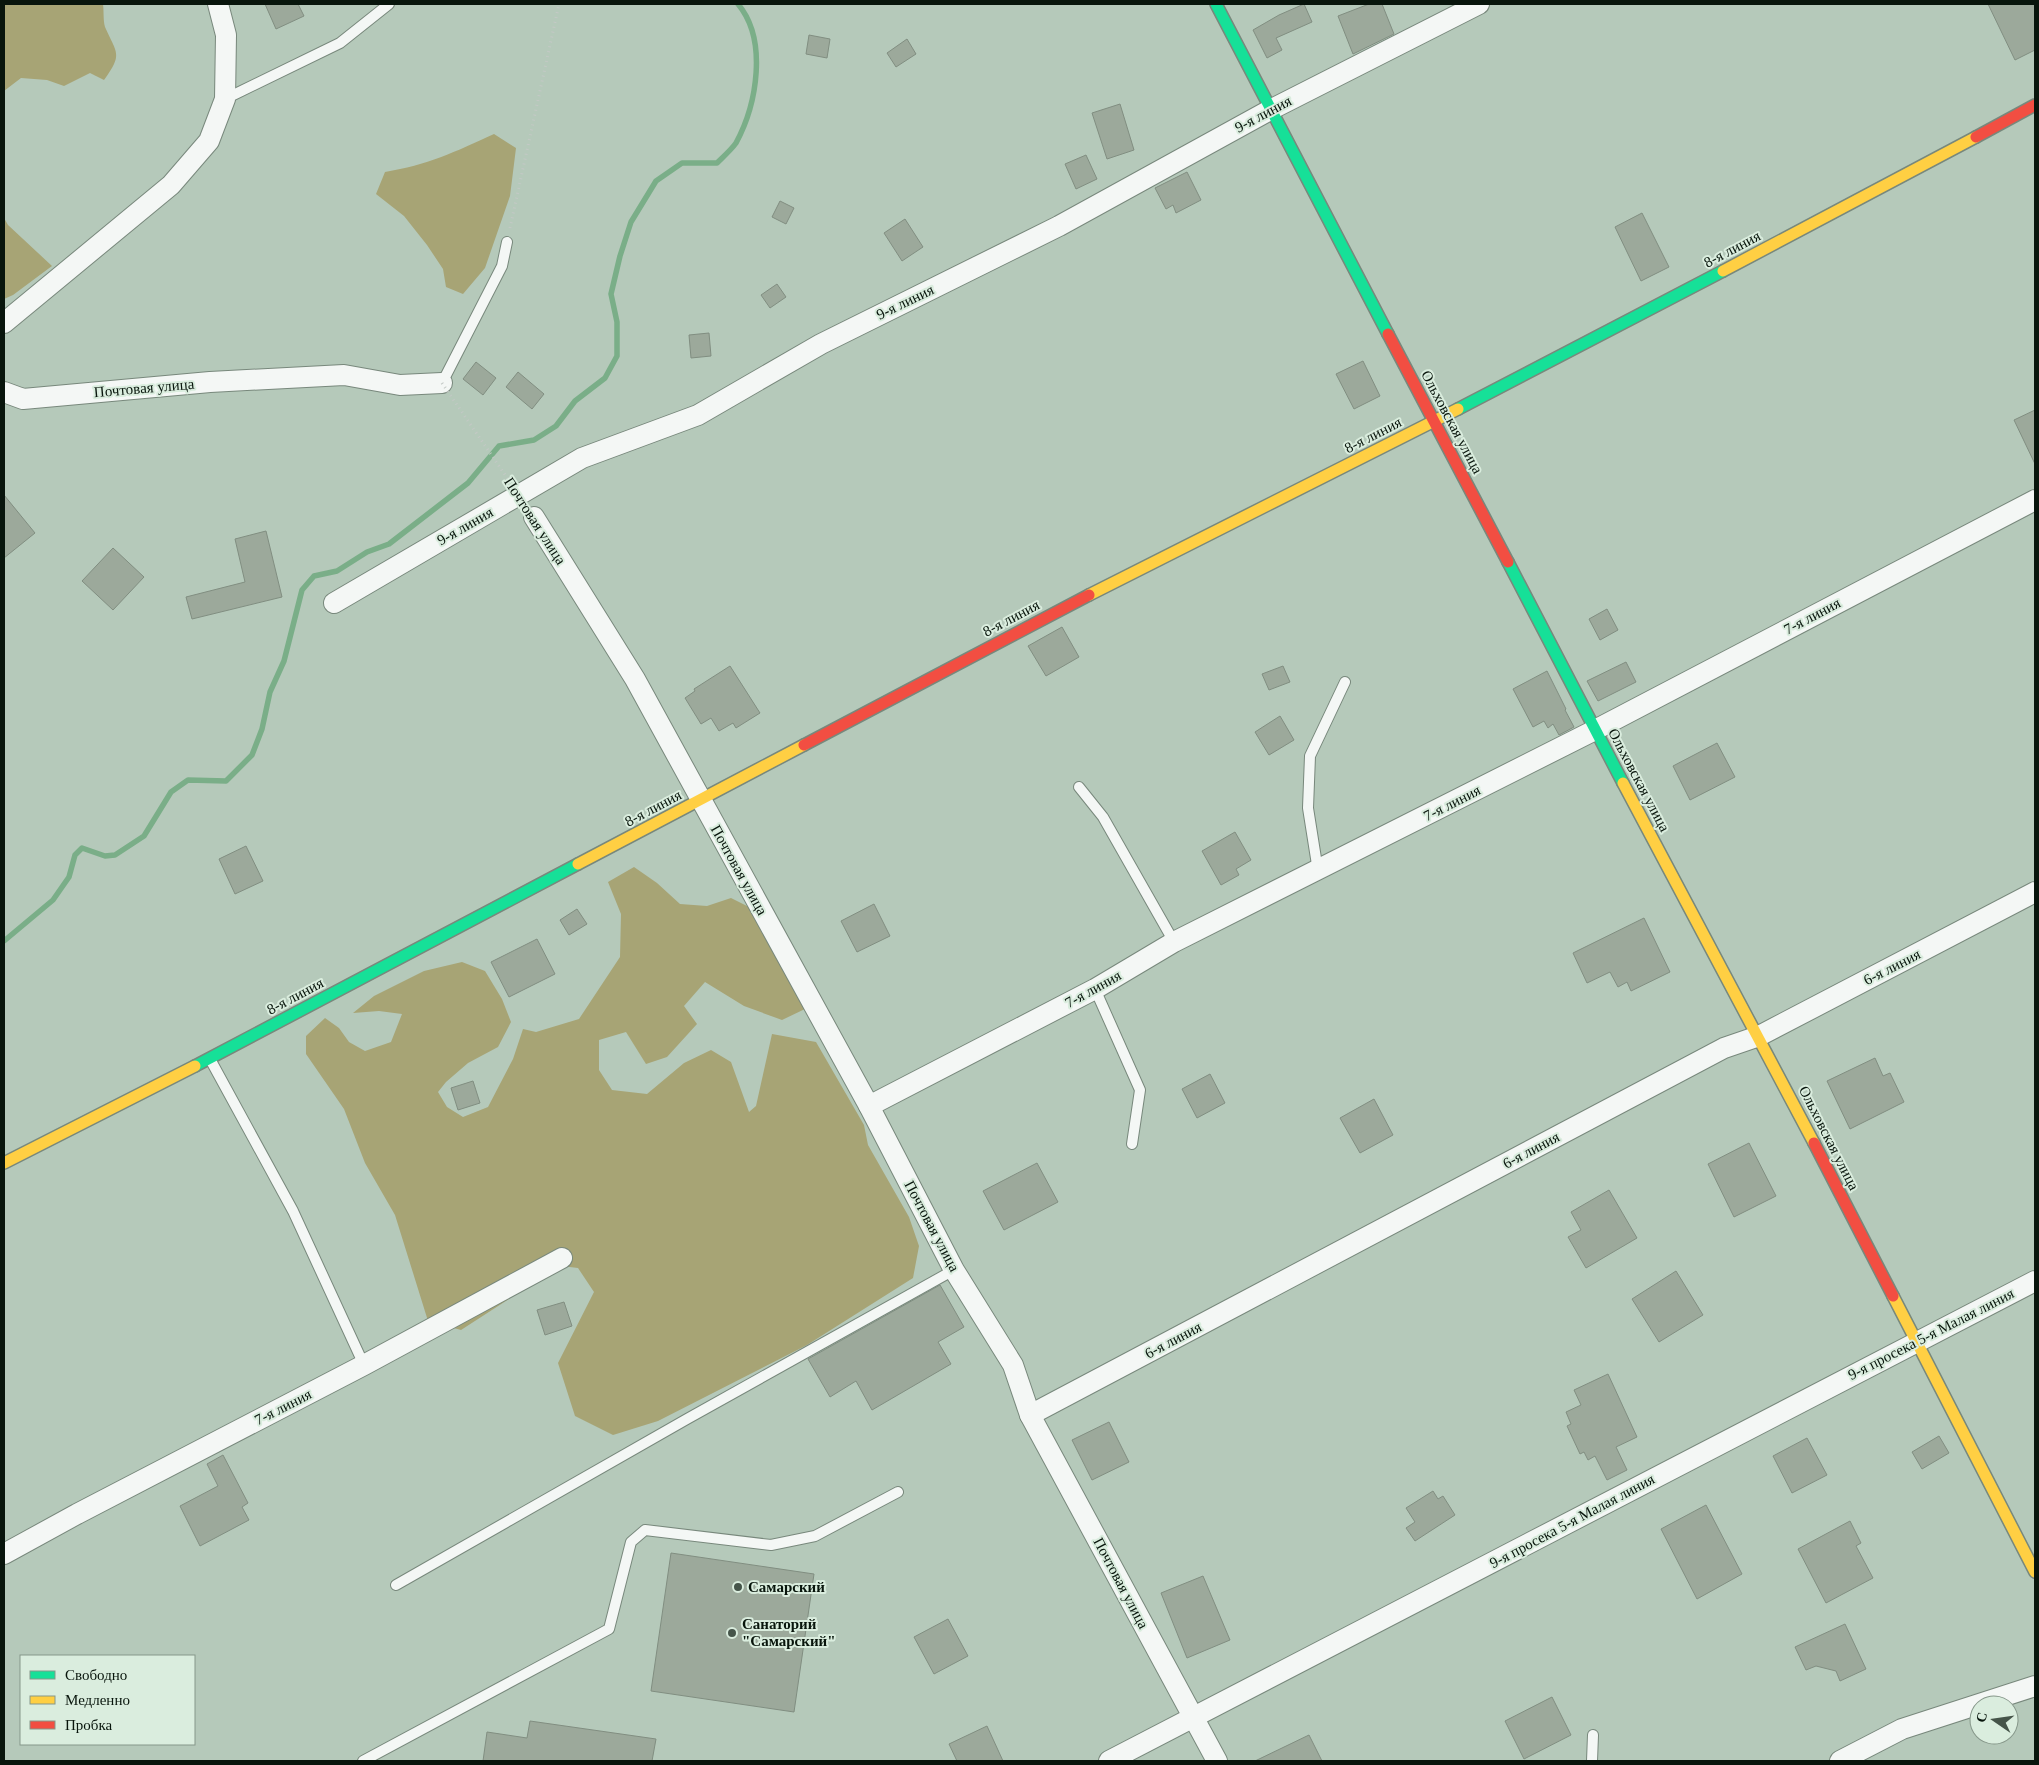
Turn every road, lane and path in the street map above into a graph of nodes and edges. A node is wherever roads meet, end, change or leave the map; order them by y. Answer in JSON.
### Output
{"nodes":[{"id":1,"x":218,"y":4,"type":"edge"},
{"id":2,"x":389,"y":4,"type":"edge"},
{"id":3,"x":559,"y":4,"type":"edge"},
{"id":4,"x":1216,"y":4,"type":"edge"},
{"id":5,"x":1479,"y":4,"type":"edge"},
{"id":6,"x":225,"y":99,"type":"junction"},
{"id":7,"x":2035,"y":105,"type":"edge"},
{"id":8,"x":1270,"y":110,"type":"junction"},
{"id":9,"x":507,"y":242,"type":"joint"},
{"id":10,"x":4,"y":323,"type":"edge"},
{"id":11,"x":442,"y":383,"type":"junction"},
{"id":12,"x":4,"y":392,"type":"edge"},
{"id":13,"x":1434,"y":421,"type":"junction"},
{"id":14,"x":2035,"y":500,"type":"edge"},
{"id":15,"x":534,"y":517,"type":"joint"},
{"id":16,"x":334,"y":603,"type":"dead end"},
{"id":17,"x":1345,"y":682,"type":"dead end"},
{"id":18,"x":1595,"y":730,"type":"junction"},
{"id":19,"x":1079,"y":787,"type":"dead end"},
{"id":20,"x":700,"y":800,"type":"junction"},
{"id":21,"x":1318,"y":871,"type":"junction"},
{"id":22,"x":2035,"y":892,"type":"edge"},
{"id":23,"x":1174,"y":942,"type":"junction"},
{"id":24,"x":1095,"y":989,"type":"junction"},
{"id":25,"x":1759,"y":1036,"type":"junction"},
{"id":26,"x":210,"y":1058,"type":"junction"},
{"id":27,"x":869,"y":1106,"type":"junction"},
{"id":28,"x":1132,"y":1144,"type":"dead end"},
{"id":29,"x":4,"y":1163,"type":"edge"},
{"id":30,"x":562,"y":1258,"type":"dead end"},
{"id":31,"x":954,"y":1270,"type":"junction"},
{"id":32,"x":2035,"y":1281,"type":"edge"},
{"id":33,"x":1917,"y":1341,"type":"junction"},
{"id":34,"x":364,"y":1365,"type":"junction"},
{"id":35,"x":1030,"y":1415,"type":"junction"},
{"id":36,"x":898,"y":1492,"type":"dead end"},
{"id":37,"x":4,"y":1554,"type":"edge"},
{"id":38,"x":2035,"y":1572,"type":"edge"},
{"id":39,"x":396,"y":1585,"type":"dead end"},
{"id":40,"x":2035,"y":1686,"type":"edge"},
{"id":41,"x":1194,"y":1718,"type":"junction"},
{"id":42,"x":1593,"y":1735,"type":"dead end"},
{"id":43,"x":363,"y":1761,"type":"edge"},
{"id":44,"x":1109,"y":1761,"type":"edge"},
{"id":45,"x":1217,"y":1761,"type":"edge"},
{"id":46,"x":1592,"y":1761,"type":"edge"},
{"id":47,"x":1840,"y":1761,"type":"edge"}],
"edges":[{"from":1,"to":6,"type":"street"},
{"from":2,"to":6,"type":"lane"},
{"from":3,"to":9,"type":"path"},
{"from":4,"to":8,"type":"street","name":"Ольховская улица"},
{"from":5,"to":8,"type":"street","name":"9-я линия"},
{"from":6,"to":10,"type":"street"},
{"from":7,"to":13,"type":"street","name":"8-я линия"},
{"from":8,"to":13,"type":"street","name":"Ольховская улица"},
{"from":8,"to":16,"type":"street","name":"9-я линия"},
{"from":9,"to":11,"type":"lane"},
{"from":11,"to":12,"type":"street","name":"Почтовая улица"},
{"from":11,"to":15,"type":"path","name":"Почтовая улица","bridge":true},
{"from":13,"to":18,"type":"street","name":"Ольховская улица"},
{"from":13,"to":20,"type":"street","name":"8-я линия"},
{"from":14,"to":18,"type":"street","name":"7-я линия"},
{"from":15,"to":20,"type":"street","name":"Почтовая улица"},
{"from":17,"to":21,"type":"lane"},
{"from":18,"to":21,"type":"street","name":"7-я линия"},
{"from":18,"to":25,"type":"street","name":"Ольховская улица"},
{"from":19,"to":23,"type":"lane"},
{"from":20,"to":26,"type":"street","name":"8-я линия"},
{"from":20,"to":27,"type":"street","name":"Почтовая улица"},
{"from":21,"to":23,"type":"street","name":"7-я линия"},
{"from":22,"to":25,"type":"street","name":"6-я линия"},
{"from":23,"to":24,"type":"street","name":"7-я линия"},
{"from":24,"to":27,"type":"street","name":"7-я линия"},
{"from":24,"to":28,"type":"lane"},
{"from":25,"to":33,"type":"street","name":"Ольховская улица"},
{"from":25,"to":35,"type":"street","name":"6-я линия"},
{"from":26,"to":29,"type":"street","name":"8-я линия"},
{"from":26,"to":34,"type":"lane"},
{"from":27,"to":31,"type":"street","name":"Почтовая улица"},
{"from":30,"to":34,"type":"street","name":"7-я линия"},
{"from":31,"to":35,"type":"street","name":"Почтовая улица"},
{"from":31,"to":39,"type":"lane"},
{"from":32,"to":33,"type":"street","name":"9-я просека 5-я Малая линия"},
{"from":33,"to":38,"type":"street","name":"Ольховская улица"},
{"from":33,"to":41,"type":"street","name":"9-я просека 5-я Малая линия"},
{"from":34,"to":37,"type":"street","name":"7-я линия"},
{"from":35,"to":41,"type":"street","name":"Почтовая улица"},
{"from":36,"to":43,"type":"lane"},
{"from":40,"to":47,"type":"street"},
{"from":41,"to":44,"type":"street","name":"9-я просека 5-я Малая линия"},
{"from":41,"to":45,"type":"street","name":"Почтовая улица"},
{"from":42,"to":46,"type":"lane"}]}
